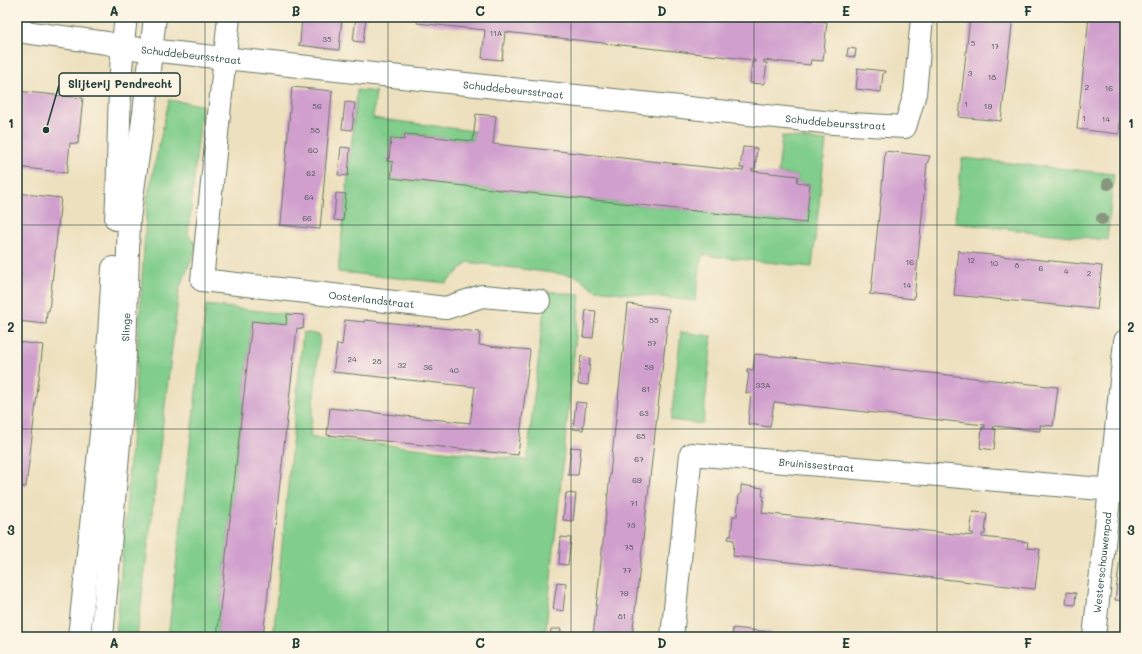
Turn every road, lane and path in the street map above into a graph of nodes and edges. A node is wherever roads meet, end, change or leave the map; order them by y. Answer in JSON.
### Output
{"nodes":[{"id":1,"x":126,"y":17,"type":"edge"},
{"id":2,"x":155,"y":17,"type":"edge"},
{"id":3,"x":229,"y":17,"type":"edge"},
{"id":4,"x":922,"y":17,"type":"edge"},
{"id":5,"x":17,"y":31,"type":"edge"},
{"id":6,"x":122,"y":47,"type":"junction"},
{"id":7,"x":151,"y":50,"type":"junction"},
{"id":8,"x":224,"y":59,"type":"junction"},
{"id":9,"x":539,"y":301,"type":"dead end"},
{"id":10,"x":1125,"y":341,"type":"edge"},
{"id":11,"x":1118,"y":490,"type":"edge"},
{"id":12,"x":79,"y":637,"type":"edge"},
{"id":13,"x":102,"y":637,"type":"edge"},
{"id":14,"x":672,"y":637,"type":"edge"},
{"id":15,"x":1094,"y":637,"type":"edge"}],
"edges":[{"from":1,"to":6,"type":"street","name":"Slinge"},
{"from":2,"to":7,"type":"street","name":"Slinge"},
{"from":3,"to":8,"type":"street"},
{"from":4,"to":8,"type":"street","name":"Schuddebeursstraat"},
{"from":5,"to":6,"type":"street","name":"Schuddebeursstraat"},
{"from":6,"to":7,"type":"street","name":"Schuddebeursstraat"},
{"from":6,"to":12,"type":"street","name":"Slinge"},
{"from":7,"to":8,"type":"street","name":"Schuddebeursstraat"},
{"from":7,"to":13,"type":"street","name":"Slinge"},
{"from":8,"to":9,"type":"street","name":"Oosterlandstraat"},
{"from":10,"to":11,"type":"street","name":"Westerschouwenpad"},
{"from":11,"to":14,"type":"street","name":"Bruinissestraat"},
{"from":11,"to":15,"type":"street","name":"Westerschouwenpad"}]}
